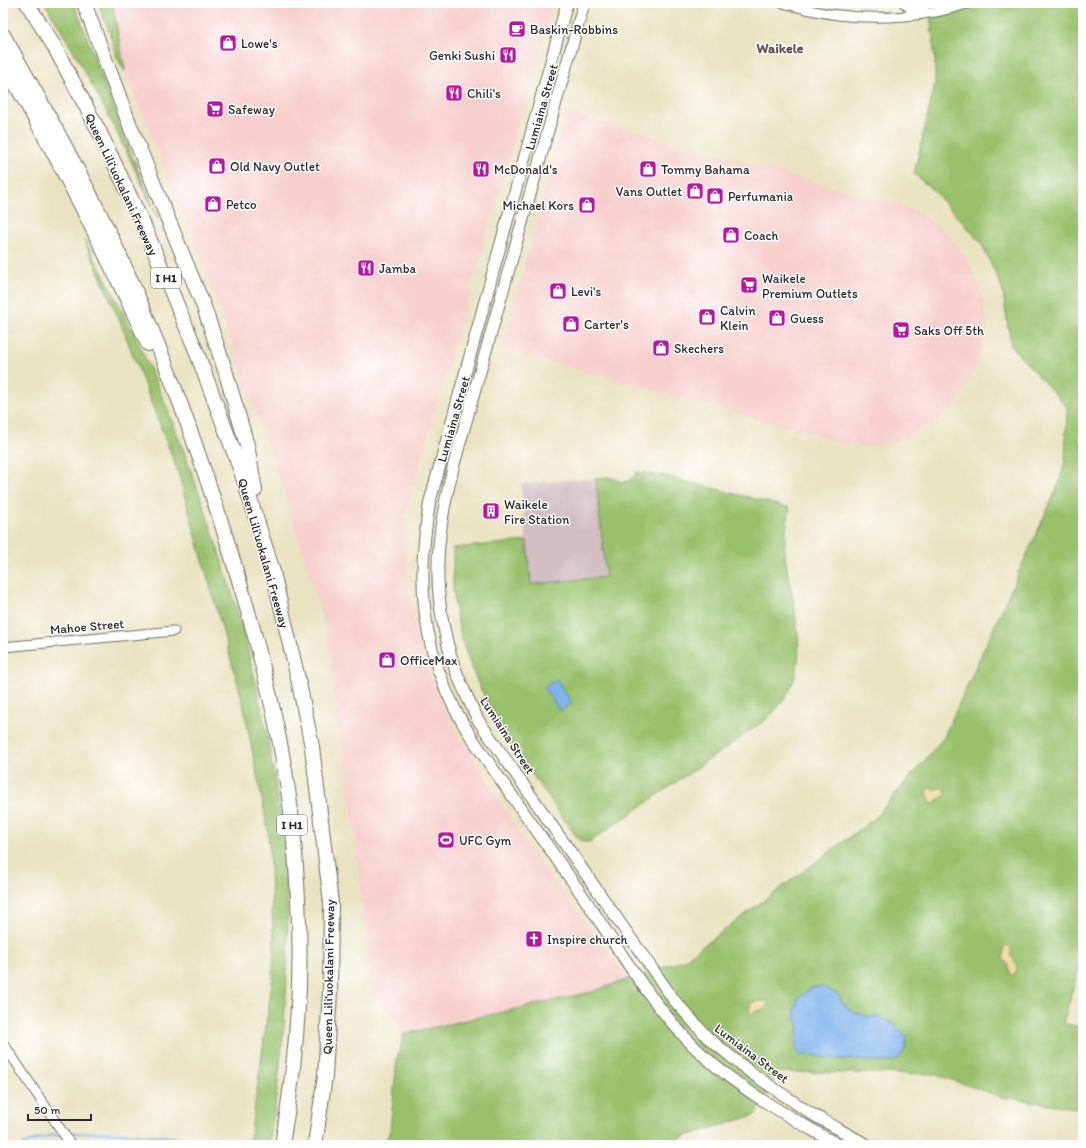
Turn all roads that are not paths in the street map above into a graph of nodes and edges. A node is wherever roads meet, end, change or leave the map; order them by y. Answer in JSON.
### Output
{"nodes":[{"id":1,"x":27,"y":3,"type":"edge"},
{"id":2,"x":84,"y":3,"type":"edge"},
{"id":3,"x":567,"y":3,"type":"edge"},
{"id":4,"x":584,"y":3,"type":"edge"},
{"id":5,"x":783,"y":3,"type":"edge"},
{"id":6,"x":904,"y":3,"type":"edge"},
{"id":7,"x":927,"y":3,"type":"edge"},
{"id":8,"x":969,"y":3,"type":"edge"},
{"id":9,"x":917,"y":14,"type":"junction"},
{"id":10,"x":3,"y":35,"type":"edge"},
{"id":11,"x":3,"y":62,"type":"edge"},
{"id":12,"x":218,"y":513,"type":"junction"},
{"id":13,"x":272,"y":568,"type":"junction"},
{"id":14,"x":174,"y":631,"type":"dead end"},
{"id":15,"x":3,"y":647,"type":"edge"},
{"id":16,"x":3,"y":1043,"type":"edge"},
{"id":17,"x":70,"y":1145,"type":"edge"},
{"id":18,"x":282,"y":1145,"type":"edge"},
{"id":19,"x":315,"y":1145,"type":"edge"},
{"id":20,"x":838,"y":1145,"type":"edge"},
{"id":21,"x":867,"y":1145,"type":"edge"}],
"edges":[{"from":1,"to":13,"type":"highway","name":"Queen Liliʻuokalani Freeway","number":"I H1"},
{"from":2,"to":13,"type":"highway"},
{"from":3,"to":20,"type":"main road","name":"Lumiaina Street"},
{"from":4,"to":21,"type":"main road","name":"Lumiaina Street"},
{"from":5,"to":9,"type":"street"},
{"from":6,"to":9,"type":"street"},
{"from":7,"to":9,"type":"street"},
{"from":8,"to":9,"type":"street"},
{"from":10,"to":12,"type":"highway","number":"I H1"},
{"from":11,"to":12,"type":"highway"},
{"from":12,"to":18,"type":"highway","number":"I H1"},
{"from":13,"to":19,"type":"highway","name":"Queen Liliʻuokalani Freeway","number":"I H1"},
{"from":14,"to":15,"type":"street","name":"Mahoe Street"},
{"from":16,"to":17,"type":"street"}]}
